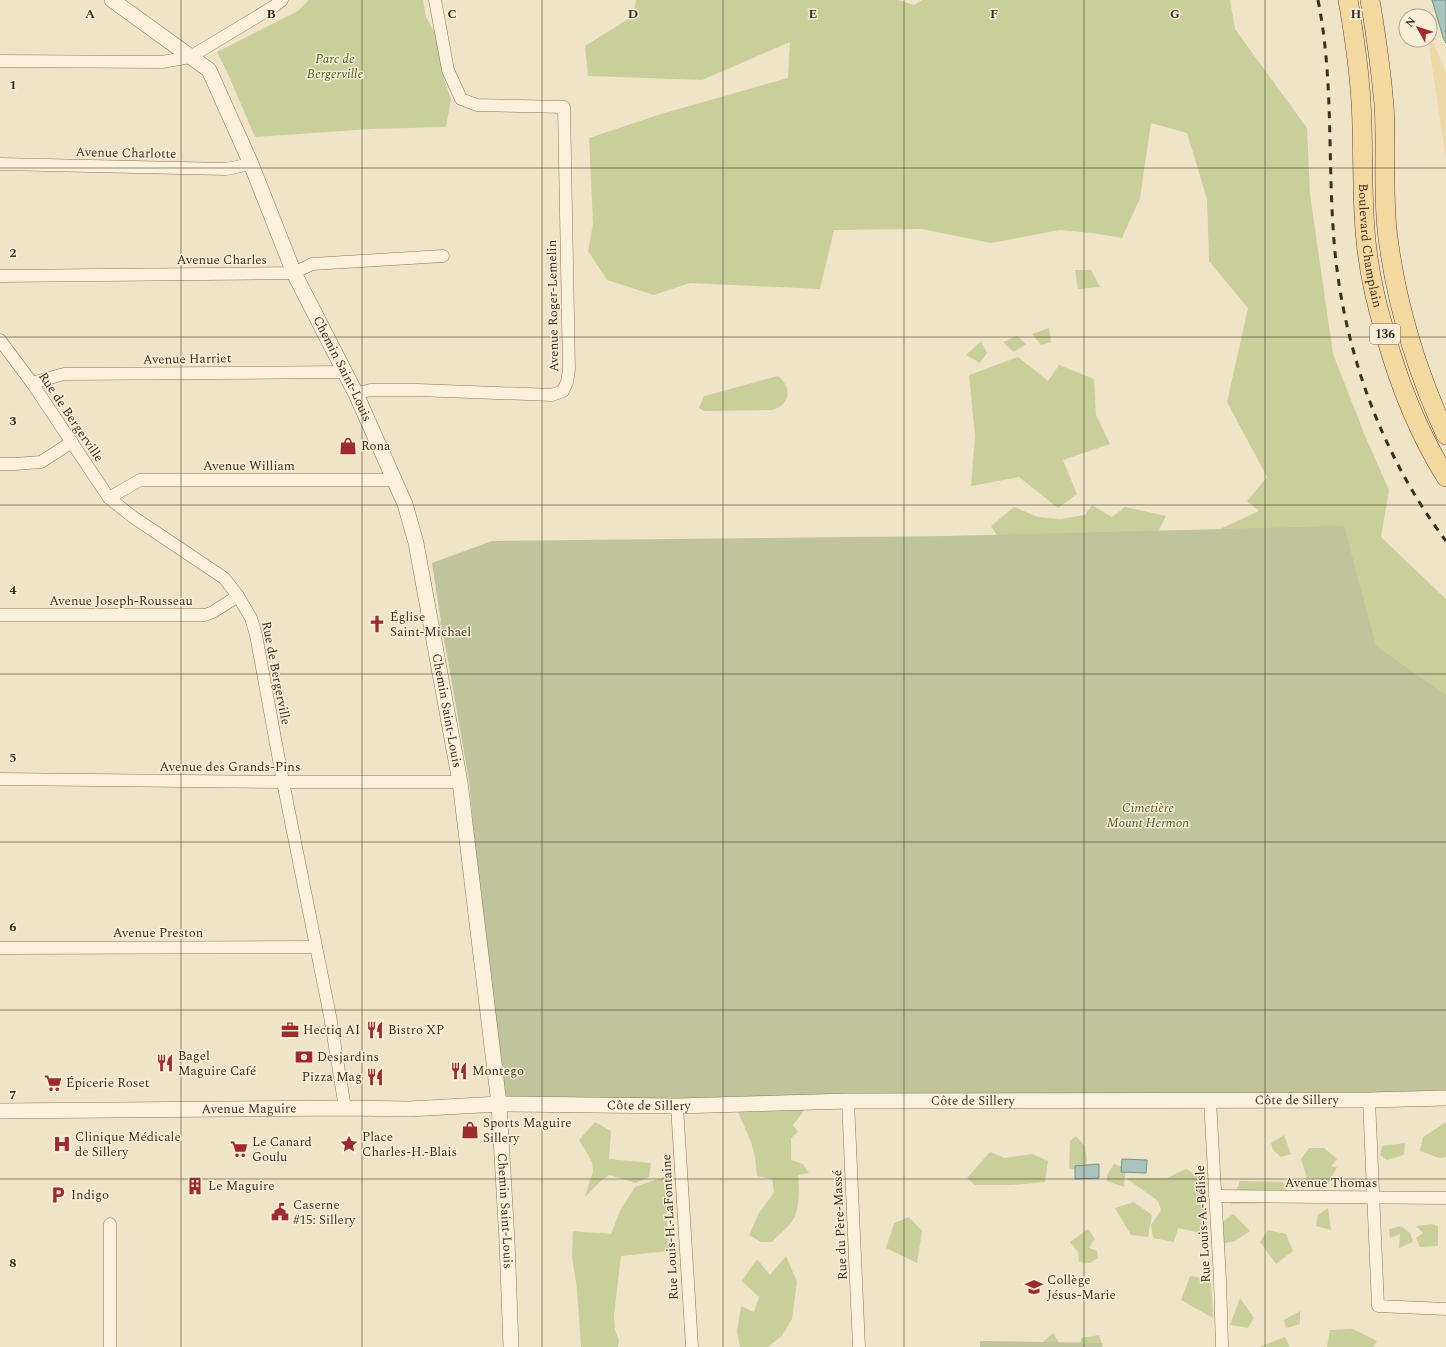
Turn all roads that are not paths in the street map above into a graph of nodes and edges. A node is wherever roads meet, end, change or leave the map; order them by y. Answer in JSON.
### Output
{"nodes":[{"id":1,"x":112,"y":0,"type":"edge"},
{"id":2,"x":282,"y":0,"type":"edge"},
{"id":3,"x":435,"y":0,"type":"edge"},
{"id":4,"x":1348,"y":0,"type":"edge"},
{"id":5,"x":1370,"y":0,"type":"edge"},
{"id":6,"x":190,"y":57,"type":"junction"},
{"id":7,"x":0,"y":61,"type":"edge"},
{"id":8,"x":0,"y":164,"type":"edge"},
{"id":9,"x":251,"y":164,"type":"junction"},
{"id":10,"x":442,"y":256,"type":"dead end"},
{"id":11,"x":294,"y":273,"type":"junction"},
{"id":12,"x":0,"y":276,"type":"edge"},
{"id":13,"x":0,"y":340,"type":"edge"},
{"id":14,"x":344,"y":372,"type":"junction"},
{"id":15,"x":32,"y":383,"type":"junction"},
{"id":16,"x":356,"y":394,"type":"junction"},
{"id":17,"x":1446,"y":435,"type":"edge"},
{"id":18,"x":72,"y":442,"type":"junction"},
{"id":19,"x":0,"y":464,"type":"edge"},
{"id":20,"x":1446,"y":477,"type":"edge"},
{"id":21,"x":394,"y":480,"type":"junction"},
{"id":22,"x":109,"y":498,"type":"junction"},
{"id":23,"x":238,"y":596,"type":"junction"},
{"id":24,"x":0,"y":615,"type":"edge"},
{"id":25,"x":0,"y":779,"type":"edge"},
{"id":26,"x":283,"y":782,"type":"junction"},
{"id":27,"x":460,"y":782,"type":"junction"},
{"id":28,"x":316,"y":947,"type":"junction"},
{"id":29,"x":0,"y":948,"type":"edge"},
{"id":30,"x":1446,"y":1098,"type":"edge"},
{"id":31,"x":1210,"y":1100,"type":"junction"},
{"id":32,"x":1369,"y":1100,"type":"junction"},
{"id":33,"x":848,"y":1101,"type":"junction"},
{"id":34,"x":499,"y":1104,"type":"junction"},
{"id":35,"x":677,"y":1106,"type":"junction"},
{"id":36,"x":345,"y":1108,"type":"junction"},
{"id":37,"x":0,"y":1111,"type":"edge"},
{"id":38,"x":1215,"y":1196,"type":"junction"},
{"id":39,"x":1374,"y":1197,"type":"junction"},
{"id":40,"x":1446,"y":1198,"type":"edge"},
{"id":41,"x":110,"y":1224,"type":"dead end"},
{"id":42,"x":1446,"y":1309,"type":"edge"},
{"id":43,"x":110,"y":1347,"type":"edge"},
{"id":44,"x":510,"y":1347,"type":"edge"},
{"id":45,"x":692,"y":1347,"type":"edge"},
{"id":46,"x":859,"y":1347,"type":"edge"},
{"id":47,"x":1222,"y":1347,"type":"edge"}],
"edges":[{"from":1,"to":6,"type":"street","name":"Chemin Saint-Louis"},
{"from":2,"to":6,"type":"street"},
{"from":3,"to":16,"type":"street","name":"Avenue Roger-Lemelin"},
{"from":4,"to":20,"type":"main road","name":"Boulevard Champlain","number":"136"},
{"from":5,"to":17,"type":"main road","name":"Boulevard Champlain","number":"136"},
{"from":6,"to":7,"type":"street"},
{"from":6,"to":9,"type":"street","name":"Chemin Saint-Louis"},
{"from":8,"to":9,"type":"street","name":"Avenue Charlotte"},
{"from":9,"to":11,"type":"street","name":"Chemin Saint-Louis"},
{"from":10,"to":11,"type":"street","name":"Avenue Charles"},
{"from":11,"to":12,"type":"street","name":"Avenue Charles"},
{"from":11,"to":14,"type":"street","name":"Chemin Saint-Louis"},
{"from":13,"to":15,"type":"street","name":"Rue de Bergerville"},
{"from":14,"to":15,"type":"street","name":"Avenue Harriet"},
{"from":14,"to":16,"type":"street","name":"Chemin Saint-Louis"},
{"from":15,"to":18,"type":"street","name":"Rue de Bergerville"},
{"from":16,"to":21,"type":"street","name":"Chemin Saint-Louis"},
{"from":18,"to":19,"type":"street"},
{"from":18,"to":22,"type":"street","name":"Rue de Bergerville"},
{"from":21,"to":22,"type":"street","name":"Avenue William"},
{"from":21,"to":27,"type":"street","name":"Chemin Saint-Louis"},
{"from":22,"to":23,"type":"street","name":"Rue de Bergerville"},
{"from":23,"to":24,"type":"street","name":"Avenue Joseph-Rousseau"},
{"from":23,"to":26,"type":"street","name":"Rue de Bergerville"},
{"from":25,"to":26,"type":"street","name":"Avenue des Grands-Pins"},
{"from":26,"to":27,"type":"street","name":"Avenue des Grands-Pins"},
{"from":26,"to":28,"type":"street","name":"Rue de Bergerville"},
{"from":27,"to":34,"type":"street","name":"Chemin Saint-Louis"},
{"from":28,"to":29,"type":"street","name":"Avenue Preston"},
{"from":28,"to":36,"type":"street","name":"Rue de Bergerville"},
{"from":30,"to":32,"type":"street","name":"Côte de Sillery"},
{"from":31,"to":32,"type":"street","name":"Côte de Sillery"},
{"from":31,"to":33,"type":"street","name":"Côte de Sillery"},
{"from":31,"to":38,"type":"street","name":"Rue Louis-A.-Bélisle"},
{"from":32,"to":39,"type":"street"},
{"from":33,"to":35,"type":"street","name":"Côte de Sillery"},
{"from":33,"to":46,"type":"street","name":"Rue du Père-Massé"},
{"from":34,"to":35,"type":"street","name":"Côte de Sillery"},
{"from":34,"to":36,"type":"street","name":"Avenue Maguire"},
{"from":34,"to":44,"type":"street","name":"Chemin Saint-Louis"},
{"from":35,"to":45,"type":"street","name":"Rue Louis-H.-LaFontaine"},
{"from":36,"to":37,"type":"street","name":"Avenue Maguire"},
{"from":38,"to":39,"type":"street","name":"Avenue Thomas"},
{"from":38,"to":47,"type":"street","name":"Rue Louis-A.-Bélisle"},
{"from":39,"to":40,"type":"street","name":"Avenue Thomas"},
{"from":39,"to":42,"type":"street"},
{"from":41,"to":43,"type":"street"}]}
